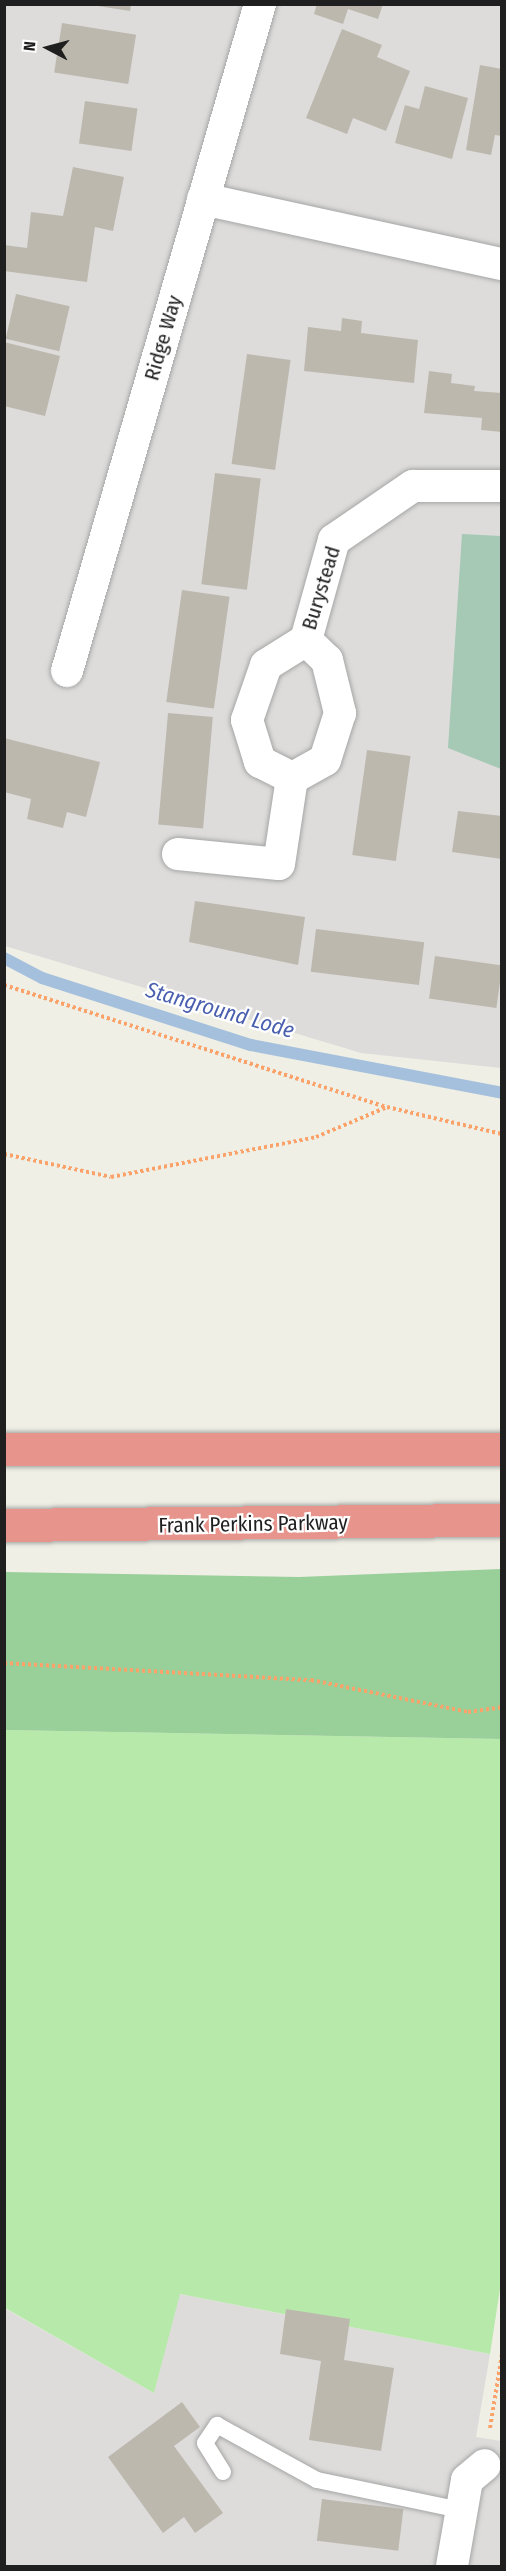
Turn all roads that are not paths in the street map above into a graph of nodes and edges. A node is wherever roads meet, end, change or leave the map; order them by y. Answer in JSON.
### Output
{"nodes":[{"id":1,"x":260,"y":4,"type":"edge"},
{"id":2,"x":203,"y":199,"type":"junction"},
{"id":3,"x":501,"y":264,"type":"edge"},
{"id":4,"x":501,"y":486,"type":"edge"},
{"id":5,"x":306,"y":640,"type":"junction"},
{"id":6,"x":66,"y":672,"type":"dead end"},
{"id":7,"x":292,"y":778,"type":"junction"},
{"id":8,"x":178,"y":854,"type":"dead end"},
{"id":9,"x":4,"y":1449,"type":"edge"},
{"id":10,"x":501,"y":1449,"type":"edge"},
{"id":11,"x":501,"y":1520,"type":"edge"},
{"id":12,"x":4,"y":1526,"type":"edge"},
{"id":13,"x":484,"y":2465,"type":"road end"},
{"id":14,"x":223,"y":2472,"type":"dead end"},
{"id":15,"x":461,"y":2510,"type":"junction"},
{"id":16,"x":452,"y":2566,"type":"edge"}],
"edges":[{"from":1,"to":2,"type":"street","name":"Ridge Way"},
{"from":2,"to":3,"type":"street"},
{"from":2,"to":6,"type":"street","name":"Ridge Way"},
{"from":4,"to":5,"type":"street","name":"Burystead"},
{"from":5,"to":7,"type":"street","name":"Burystead"},
{"from":5,"to":7,"type":"street","name":"Burystead"},
{"from":7,"to":8,"type":"street"},
{"from":9,"to":10,"type":"highway"},
{"from":11,"to":12,"type":"highway","name":"Frank Perkins Parkway"},
{"from":13,"to":15,"type":"street"},
{"from":14,"to":15,"type":"lane"},
{"from":15,"to":16,"type":"street"}]}
